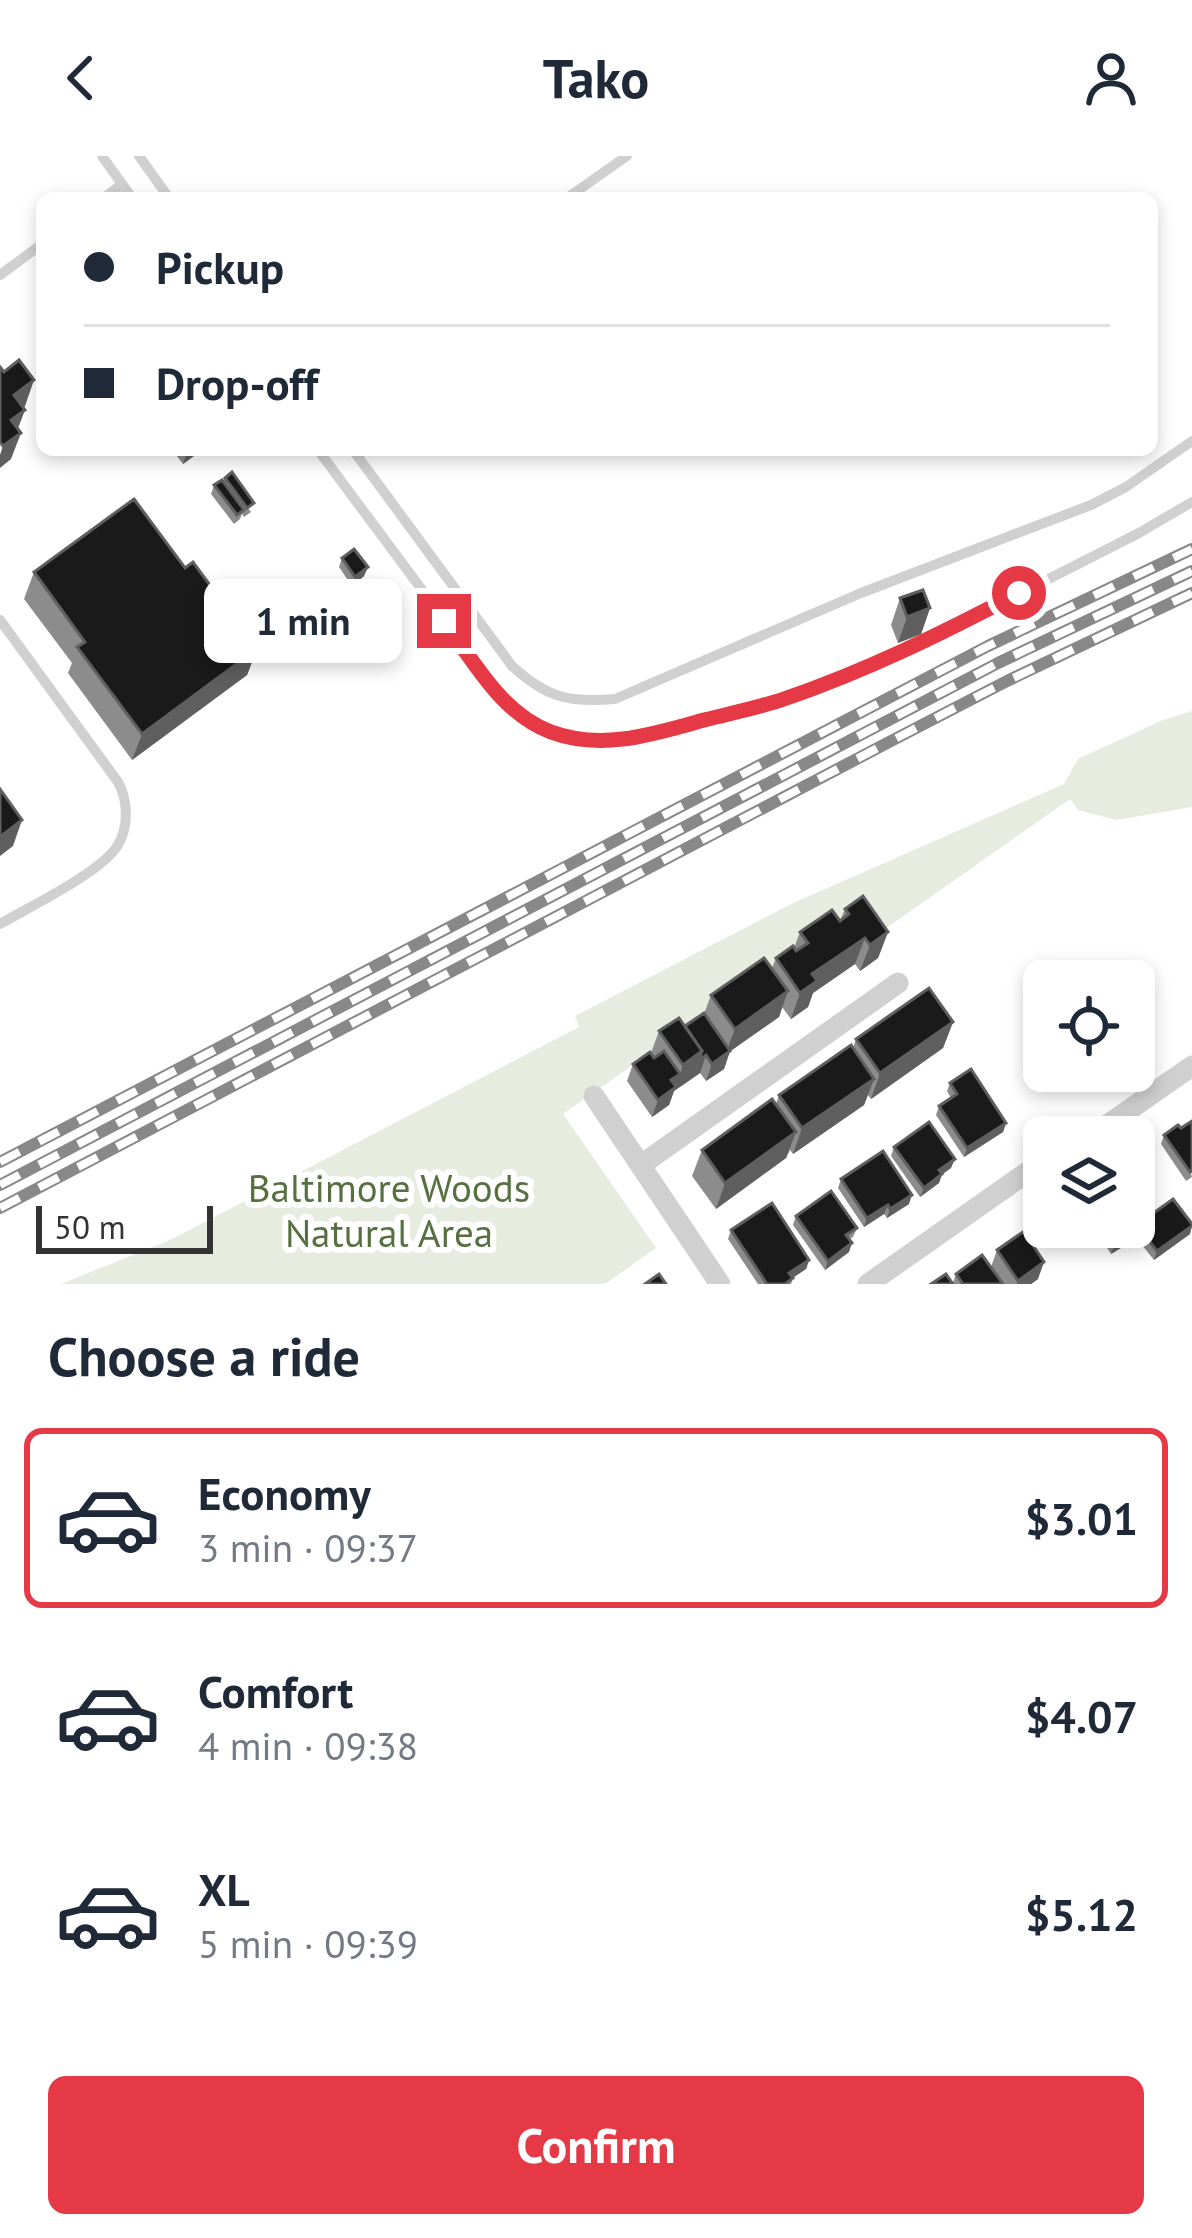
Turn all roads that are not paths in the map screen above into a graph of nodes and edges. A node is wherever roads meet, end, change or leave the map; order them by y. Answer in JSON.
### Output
{"nodes":[{"id":1,"x":102,"y":156,"type":"edge"},
{"id":2,"x":139,"y":156,"type":"edge"},
{"id":3,"x":627,"y":156,"type":"edge"},
{"id":4,"x":122,"y":184,"type":"junction"},
{"id":5,"x":112,"y":192,"type":"edge"},
{"id":6,"x":128,"y":192,"type":"edge"},
{"id":7,"x":165,"y":192,"type":"edge"},
{"id":8,"x":576,"y":192,"type":"edge"},
{"id":9,"x":36,"y":248,"type":"edge"},
{"id":10,"x":0,"y":275,"type":"edge"},
{"id":11,"x":1192,"y":441,"type":"edge"},
{"id":12,"x":322,"y":456,"type":"edge"},
{"id":13,"x":357,"y":456,"type":"edge"},
{"id":14,"x":1192,"y":502,"type":"edge"},
{"id":15,"x":0,"y":620,"type":"edge"},
{"id":16,"x":0,"y":924,"type":"edge"},
{"id":17,"x":898,"y":983,"type":"dead end"},
{"id":18,"x":1192,"y":1066,"type":"edge"},
{"id":19,"x":594,"y":1096,"type":"dead end"},
{"id":20,"x":1120,"y":1116,"type":"edge"},
{"id":21,"x":640,"y":1165,"type":"junction"},
{"id":22,"x":1023,"y":1175,"type":"edge"},
{"id":23,"x":720,"y":1284,"type":"edge"},
{"id":24,"x":868,"y":1284,"type":"edge"}],
"edges":[{"from":1,"to":4,"type":"lane"},
{"from":2,"to":7,"type":"lane"},
{"from":3,"to":8,"type":"lane"},
{"from":4,"to":5,"type":"lane"},
{"from":4,"to":6,"type":"lane"},
{"from":9,"to":10,"type":"lane"},
{"from":11,"to":13,"type":"lane"},
{"from":12,"to":14,"type":"lane"},
{"from":15,"to":16,"type":"lane"},
{"from":17,"to":21,"type":"street"},
{"from":18,"to":20,"type":"street"},
{"from":19,"to":21,"type":"street"},
{"from":21,"to":23,"type":"street"},
{"from":22,"to":24,"type":"street"}]}
